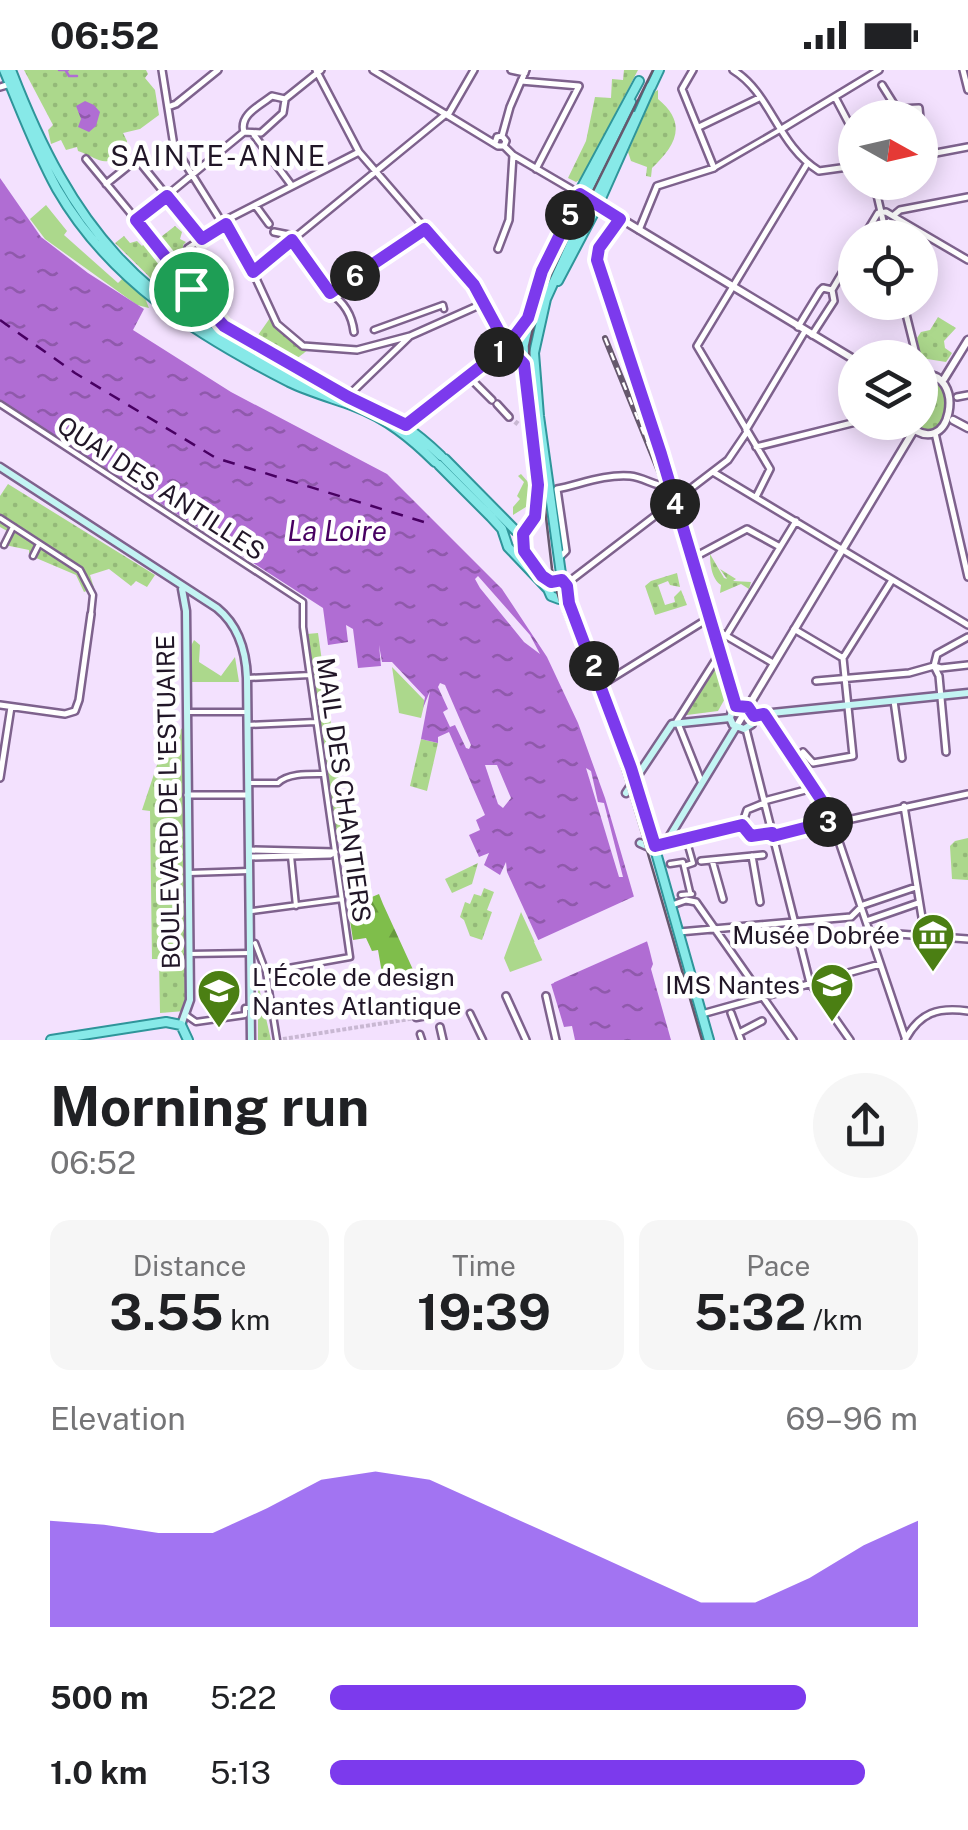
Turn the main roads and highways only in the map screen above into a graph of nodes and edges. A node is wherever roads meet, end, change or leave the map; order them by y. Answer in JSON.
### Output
{"nodes":[{"id":1,"x":644,"y":70,"type":"edge"},
{"id":2,"x":659,"y":70,"type":"edge"},
{"id":3,"x":8,"y":80,"type":"edge"},
{"id":4,"x":639,"y":80,"type":"junction"},
{"id":5,"x":651,"y":86,"type":"junction"},
{"id":6,"x":158,"y":300,"type":"junction"},
{"id":7,"x":525,"y":347,"type":"junction"},
{"id":8,"x":536,"y":372,"type":"junction"},
{"id":9,"x":440,"y":460,"type":"junction"},
{"id":10,"x":0,"y":466,"type":"edge"},
{"id":11,"x":520,"y":533,"type":"junction"},
{"id":12,"x":506,"y":540,"type":"junction"},
{"id":13,"x":524,"y":546,"type":"junction"},
{"id":14,"x":513,"y":550,"type":"junction"},
{"id":15,"x":174,"y":581,"type":"junction"},
{"id":16,"x":550,"y":586,"type":"junction"},
{"id":17,"x":565,"y":586,"type":"junction"},
{"id":18,"x":968,"y":693,"type":"edge"},
{"id":19,"x":754,"y":716,"type":"junction"},
{"id":20,"x":730,"y":718,"type":"junction"},
{"id":21,"x":736,"y":727,"type":"junction"},
{"id":22,"x":634,"y":778,"type":"junction"},
{"id":23,"x":626,"y":793,"type":"dead end"},
{"id":24,"x":640,"y":843,"type":"dead end"},
{"id":25,"x":660,"y":845,"type":"junction"},
{"id":26,"x":186,"y":1033,"type":"edge"},
{"id":27,"x":51,"y":1040,"type":"edge"},
{"id":28,"x":251,"y":1040,"type":"edge"},
{"id":29,"x":710,"y":1040,"type":"edge"}],
"edges":[{"from":1,"to":4,"type":"main road"},
{"from":2,"to":5,"type":"main road"},
{"from":3,"to":6,"type":"main road"},
{"from":3,"to":6,"type":"main road"},
{"from":4,"to":5,"type":"main road"},
{"from":4,"to":7,"type":"main road"},
{"from":5,"to":8,"type":"main road"},
{"from":6,"to":9,"type":"main road"},
{"from":7,"to":8,"type":"main road"},
{"from":7,"to":11,"type":"main road"},
{"from":8,"to":17,"type":"main road"},
{"from":9,"to":11,"type":"main road"},
{"from":9,"to":12,"type":"main road"},
{"from":10,"to":15,"type":"main road"},
{"from":11,"to":12,"type":"main road"},
{"from":11,"to":13,"type":"main road"},
{"from":12,"to":14,"type":"main road"},
{"from":13,"to":14,"type":"main road"},
{"from":13,"to":16,"type":"main road"},
{"from":14,"to":16,"type":"main road"},
{"from":15,"to":26,"type":"main road","name":"BOULEVARD DE L'ESTUAIRE"},
{"from":15,"to":28,"type":"main road"},
{"from":16,"to":17,"type":"main road"},
{"from":16,"to":17,"type":"main road"},
{"from":17,"to":22,"type":"main road"},
{"from":18,"to":19,"type":"main road"},
{"from":19,"to":20,"type":"main road"},
{"from":19,"to":21,"type":"main road"},
{"from":20,"to":21,"type":"main road"},
{"from":20,"to":22,"type":"main road"},
{"from":21,"to":25,"type":"main road"},
{"from":22,"to":23,"type":"main road"},
{"from":22,"to":25,"type":"main road"},
{"from":24,"to":25,"type":"main road"},
{"from":25,"to":29,"type":"main road"},
{"from":26,"to":27,"type":"main road"}]}
